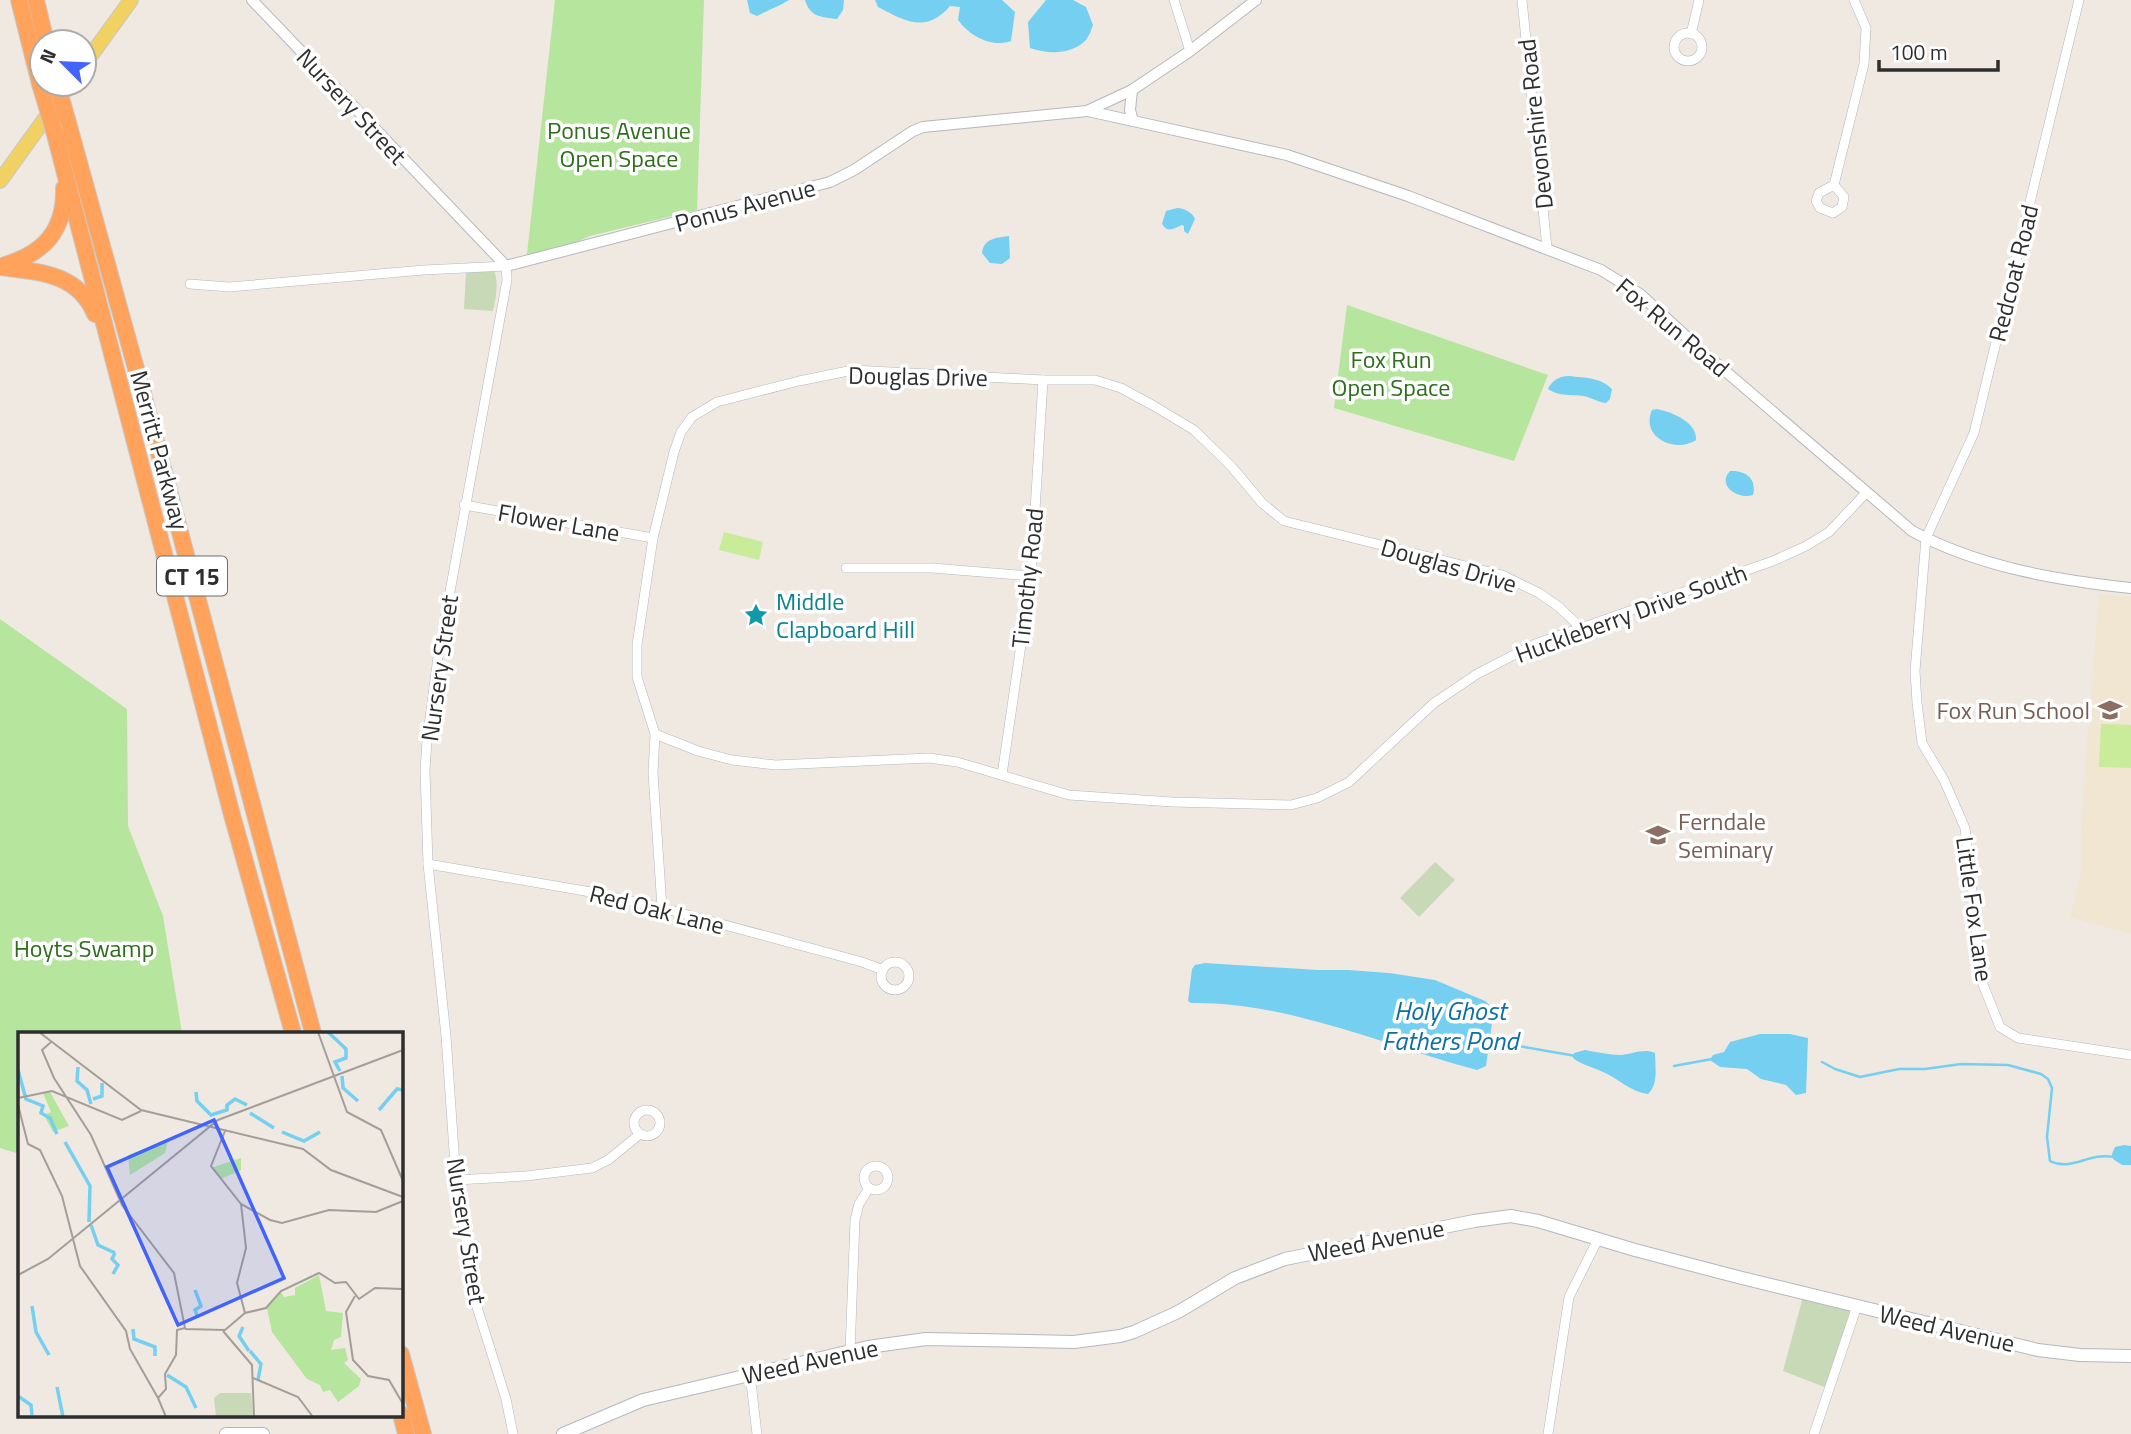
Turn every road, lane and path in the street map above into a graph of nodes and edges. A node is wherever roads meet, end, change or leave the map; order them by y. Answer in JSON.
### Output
{"nodes":[{"id":1,"x":19,"y":0,"type":"edge"},
{"id":2,"x":36,"y":0,"type":"edge"},
{"id":3,"x":131,"y":0,"type":"edge"},
{"id":4,"x":252,"y":0,"type":"edge"},
{"id":5,"x":1174,"y":0,"type":"edge"},
{"id":6,"x":1256,"y":0,"type":"edge"},
{"id":7,"x":1522,"y":0,"type":"edge"},
{"id":8,"x":1699,"y":0,"type":"edge"},
{"id":9,"x":1854,"y":0,"type":"edge"},
{"id":10,"x":2079,"y":0,"type":"edge"},
{"id":11,"x":43,"y":28,"type":"edge"},
{"id":12,"x":1691,"y":34,"type":"dead end"},
{"id":13,"x":98,"y":46,"type":"edge"},
{"id":14,"x":1190,"y":51,"type":"junction"},
{"id":15,"x":1132,"y":90,"type":"junction"},
{"id":16,"x":60,"y":98,"type":"edge"},
{"id":17,"x":61,"y":98,"type":"edge"},
{"id":18,"x":1087,"y":111,"type":"junction"},
{"id":19,"x":1132,"y":121,"type":"junction"},
{"id":20,"x":63,"y":165,"type":"junction"},
{"id":21,"x":0,"y":181,"type":"edge"},
{"id":22,"x":1834,"y":185,"type":"dead end"},
{"id":23,"x":1547,"y":248,"type":"junction"},
{"id":24,"x":506,"y":266,"type":"junction"},
{"id":25,"x":0,"y":267,"type":"edge"},
{"id":26,"x":190,"y":284,"type":"dead end"},
{"id":27,"x":113,"y":359,"type":"junction"},
{"id":28,"x":1043,"y":380,"type":"junction"},
{"id":29,"x":1866,"y":493,"type":"junction"},
{"id":30,"x":464,"y":505,"type":"junction"},
{"id":31,"x":653,"y":538,"type":"junction"},
{"id":32,"x":1926,"y":538,"type":"junction"},
{"id":33,"x":846,"y":568,"type":"dead end"},
{"id":34,"x":1031,"y":576,"type":"junction"},
{"id":35,"x":2131,"y":588,"type":"edge"},
{"id":36,"x":1581,"y":628,"type":"junction"},
{"id":37,"x":655,"y":734,"type":"junction"},
{"id":38,"x":1002,"y":775,"type":"junction"},
{"id":39,"x":428,"y":864,"type":"junction"},
{"id":40,"x":662,"y":908,"type":"junction"},
{"id":41,"x":883,"y":970,"type":"dead end"},
{"id":42,"x":293,"y":1032,"type":"edge"},
{"id":43,"x":313,"y":1032,"type":"edge"},
{"id":44,"x":2131,"y":1055,"type":"edge"},
{"id":45,"x":640,"y":1134,"type":"dead end"},
{"id":46,"x":456,"y":1180,"type":"junction"},
{"id":47,"x":869,"y":1188,"type":"dead end"},
{"id":48,"x":1598,"y":1239,"type":"junction"},
{"id":49,"x":1857,"y":1306,"type":"junction"},
{"id":50,"x":850,"y":1352,"type":"junction"},
{"id":51,"x":2131,"y":1356,"type":"edge"},
{"id":52,"x":402,"y":1358,"type":"edge"},
{"id":53,"x":750,"y":1374,"type":"junction"},
{"id":54,"x":402,"y":1416,"type":"edge"},
{"id":55,"x":226,"y":1434,"type":"edge"},
{"id":56,"x":262,"y":1434,"type":"edge"},
{"id":57,"x":406,"y":1434,"type":"edge"},
{"id":58,"x":423,"y":1434,"type":"edge"},
{"id":59,"x":513,"y":1434,"type":"edge"},
{"id":60,"x":563,"y":1434,"type":"edge"},
{"id":61,"x":757,"y":1434,"type":"edge"},
{"id":62,"x":1548,"y":1434,"type":"edge"},
{"id":63,"x":1814,"y":1434,"type":"edge"}],
"edges":[{"from":1,"to":20,"type":"highway","name":"Merritt Parkway","number":"CT 15","bridge":true},
{"from":2,"to":11,"type":"highway"},
{"from":3,"to":13,"type":"main road"},
{"from":4,"to":24,"type":"street","name":"Nursery Street"},
{"from":5,"to":14,"type":"street"},
{"from":6,"to":14,"type":"street","name":"Ponus Avenue"},
{"from":7,"to":23,"type":"street","name":"Devonshire Road"},
{"from":8,"to":12,"type":"street"},
{"from":9,"to":22,"type":"street"},
{"from":10,"to":32,"type":"street","name":"Redcoat Road"},
{"from":14,"to":15,"type":"street","name":"Ponus Avenue"},
{"from":15,"to":18,"type":"street","name":"Ponus Avenue"},
{"from":15,"to":19,"type":"street"},
{"from":16,"to":21,"type":"main road"},
{"from":17,"to":43,"type":"highway","name":"Merritt Parkway","number":"CT 15","bridge":true},
{"from":18,"to":19,"type":"street","name":"Fox Run Road"},
{"from":18,"to":24,"type":"street","name":"Ponus Avenue"},
{"from":19,"to":23,"type":"street","name":"Fox Run Road"},
{"from":20,"to":25,"type":"highway"},
{"from":20,"to":27,"type":"highway","name":"Merritt Parkway","number":"CT 15"},
{"from":23,"to":29,"type":"street","name":"Fox Run Road"},
{"from":24,"to":26,"type":"street","name":"Ponus Avenue"},
{"from":24,"to":30,"type":"street","name":"Nursery Street"},
{"from":25,"to":27,"type":"highway"},
{"from":27,"to":42,"type":"highway","name":"Merritt Parkway","number":"CT 15"},
{"from":28,"to":31,"type":"street","name":"Douglas Drive"},
{"from":28,"to":34,"type":"street","name":"Timothy Road"},
{"from":28,"to":36,"type":"street","name":"Douglas Drive"},
{"from":29,"to":32,"type":"street","name":"Fox Run Road"},
{"from":29,"to":36,"type":"street","name":"Huckleberry Drive South"},
{"from":30,"to":31,"type":"street","name":"Flower Lane"},
{"from":30,"to":39,"type":"street","name":"Nursery Street"},
{"from":31,"to":37,"type":"street","name":"Douglas Drive"},
{"from":32,"to":35,"type":"street","name":"Fox Run Road"},
{"from":32,"to":44,"type":"street","name":"Little Fox Lane"},
{"from":33,"to":34,"type":"street"},
{"from":34,"to":38,"type":"street","name":"Timothy Road"},
{"from":36,"to":38,"type":"street","name":"Huckleberry Drive South"},
{"from":37,"to":38,"type":"street","name":"Huckleberry Drive South"},
{"from":37,"to":40,"type":"street","name":"Douglas Drive"},
{"from":39,"to":40,"type":"street","name":"Red Oak Lane"},
{"from":39,"to":46,"type":"street","name":"Nursery Street"},
{"from":40,"to":41,"type":"street","name":"Red Oak Lane"},
{"from":45,"to":46,"type":"street"},
{"from":46,"to":59,"type":"street","name":"Nursery Street"},
{"from":47,"to":50,"type":"street"},
{"from":48,"to":49,"type":"main road","name":"Weed Avenue"},
{"from":48,"to":50,"type":"main road","name":"Weed Avenue"},
{"from":48,"to":62,"type":"street"},
{"from":49,"to":51,"type":"main road","name":"Weed Avenue"},
{"from":49,"to":63,"type":"street"},
{"from":50,"to":53,"type":"main road","name":"Weed Avenue"},
{"from":52,"to":58,"type":"highway"},
{"from":53,"to":60,"type":"main road","name":"Weed Avenue"},
{"from":53,"to":61,"type":"street"},
{"from":54,"to":57,"type":"highway"},
{"from":55,"to":56,"type":"main road"}]}
